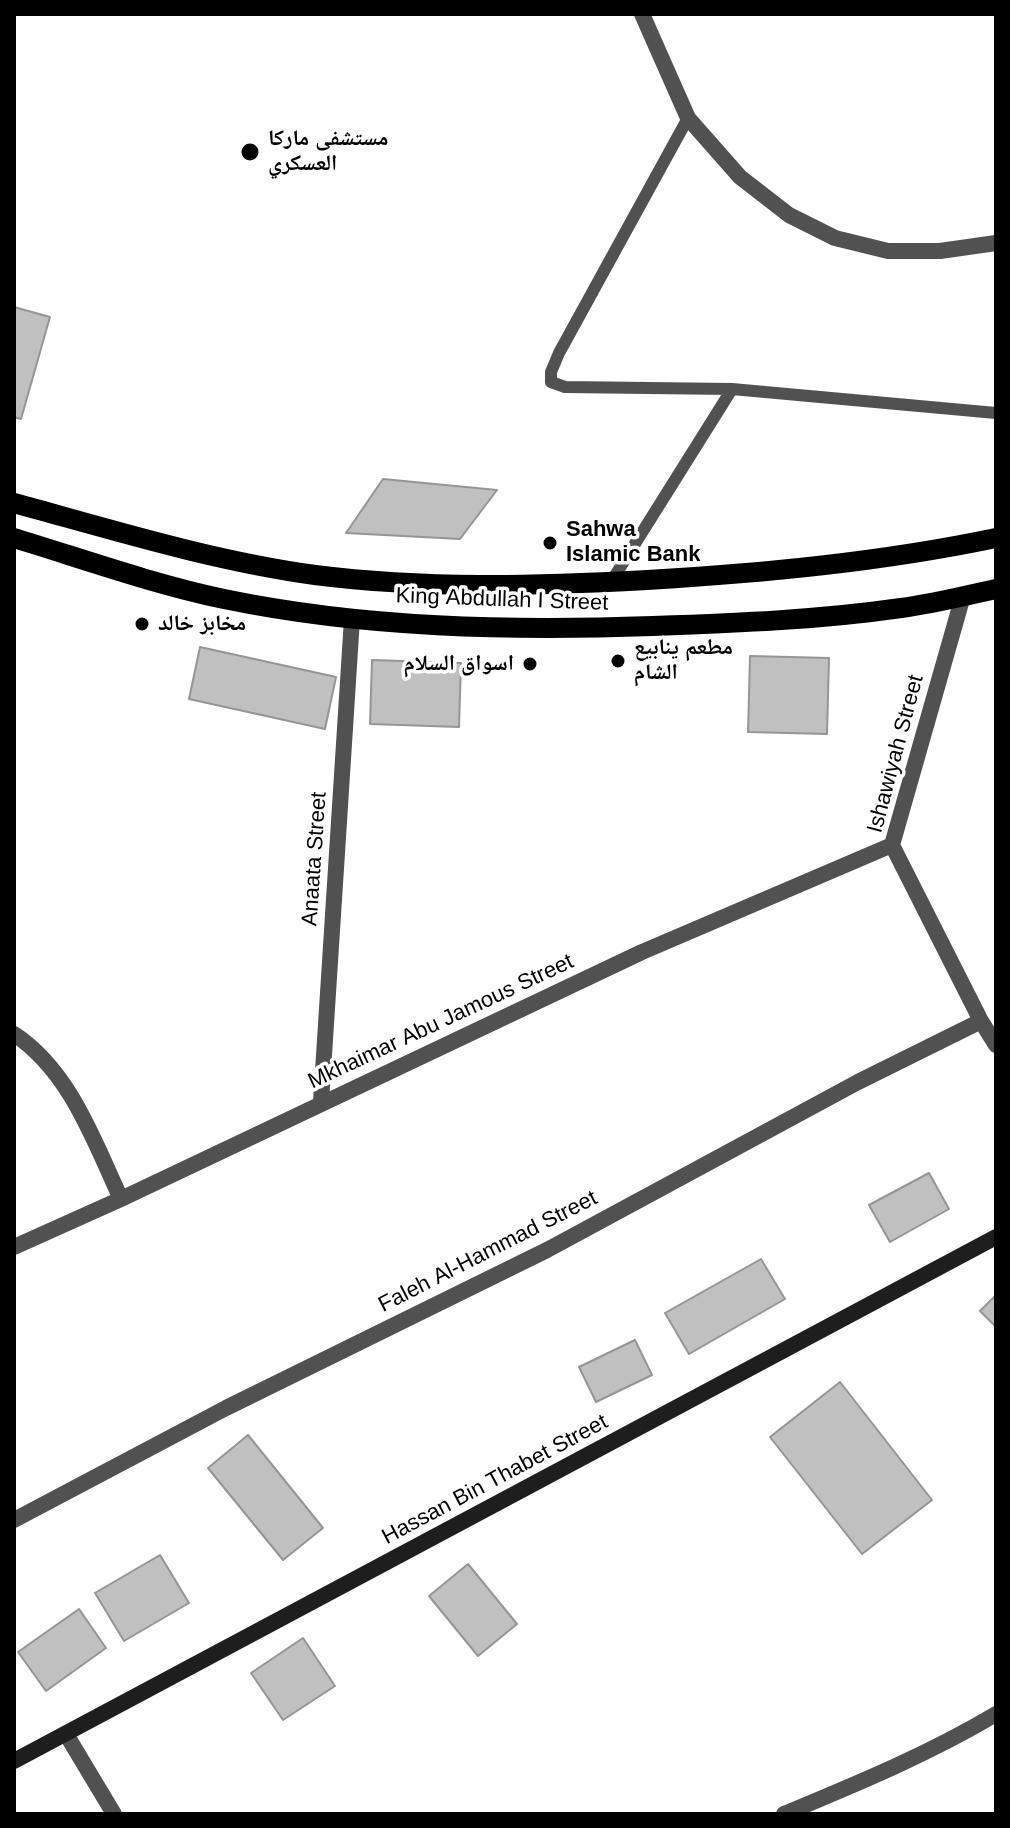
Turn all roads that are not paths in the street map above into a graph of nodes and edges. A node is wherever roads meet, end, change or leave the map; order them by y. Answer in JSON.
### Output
{"nodes":[{"id":1,"x":642,"y":14,"type":"edge"},
{"id":2,"x":688,"y":118,"type":"junction"},
{"id":3,"x":996,"y":243,"type":"edge"},
{"id":4,"x":732,"y":389,"type":"junction"},
{"id":5,"x":996,"y":413,"type":"edge"},
{"id":6,"x":14,"y":503,"type":"edge"},
{"id":7,"x":14,"y":538,"type":"edge"},
{"id":8,"x":996,"y":538,"type":"edge"},
{"id":9,"x":611,"y":582,"type":"junction"},
{"id":10,"x":996,"y":589,"type":"edge"},
{"id":11,"x":963,"y":596,"type":"junction"},
{"id":12,"x":352,"y":619,"type":"junction"},
{"id":13,"x":892,"y":845,"type":"junction"},
{"id":14,"x":981,"y":1021,"type":"junction"},
{"id":15,"x":14,"y":1034,"type":"edge"},
{"id":16,"x":996,"y":1045,"type":"edge"},
{"id":17,"x":321,"y":1102,"type":"junction"},
{"id":18,"x":121,"y":1199,"type":"junction"},
{"id":19,"x":996,"y":1237,"type":"edge"},
{"id":20,"x":14,"y":1247,"type":"edge"},
{"id":21,"x":14,"y":1520,"type":"edge"},
{"id":22,"x":996,"y":1714,"type":"edge"},
{"id":23,"x":66,"y":1734,"type":"junction"},
{"id":24,"x":14,"y":1761,"type":"edge"},
{"id":25,"x":114,"y":1814,"type":"edge"},
{"id":26,"x":784,"y":1814,"type":"edge"}],
"edges":[{"from":1,"to":2,"type":"street"},
{"from":2,"to":3,"type":"street"},
{"from":2,"to":4,"type":"lane"},
{"from":4,"to":5,"type":"lane"},
{"from":4,"to":9,"type":"lane"},
{"from":6,"to":9,"type":"main road","name":"King Abdullah I Street"},
{"from":7,"to":12,"type":"main road","name":"King Abdullah I Street"},
{"from":8,"to":9,"type":"main road","name":"King Abdullah I Street"},
{"from":10,"to":11,"type":"main road","name":"King Abdullah I Street"},
{"from":11,"to":12,"type":"main road","name":"King Abdullah I Street"},
{"from":11,"to":13,"type":"street","name":"Ishawiyah Street"},
{"from":12,"to":17,"type":"street","name":"Anaata Street"},
{"from":13,"to":14,"type":"street","name":"Ishawiyah Street"},
{"from":13,"to":17,"type":"street","name":"Mkhaimar Abu Jamous Street"},
{"from":14,"to":16,"type":"street","name":"Ishawiyah Street"},
{"from":14,"to":21,"type":"street","name":"Faleh Al-Hammad Street"},
{"from":15,"to":18,"type":"street"},
{"from":17,"to":18,"type":"street","name":"Mkhaimar Abu Jamous Street"},
{"from":18,"to":20,"type":"street","name":"Mkhaimar Abu Jamous Street"},
{"from":19,"to":23,"type":"street","name":"Hassan Bin Thabet Street"},
{"from":22,"to":26,"type":"street"},
{"from":23,"to":24,"type":"street","name":"Hassan Bin Thabet Street"},
{"from":23,"to":25,"type":"street"}]}
